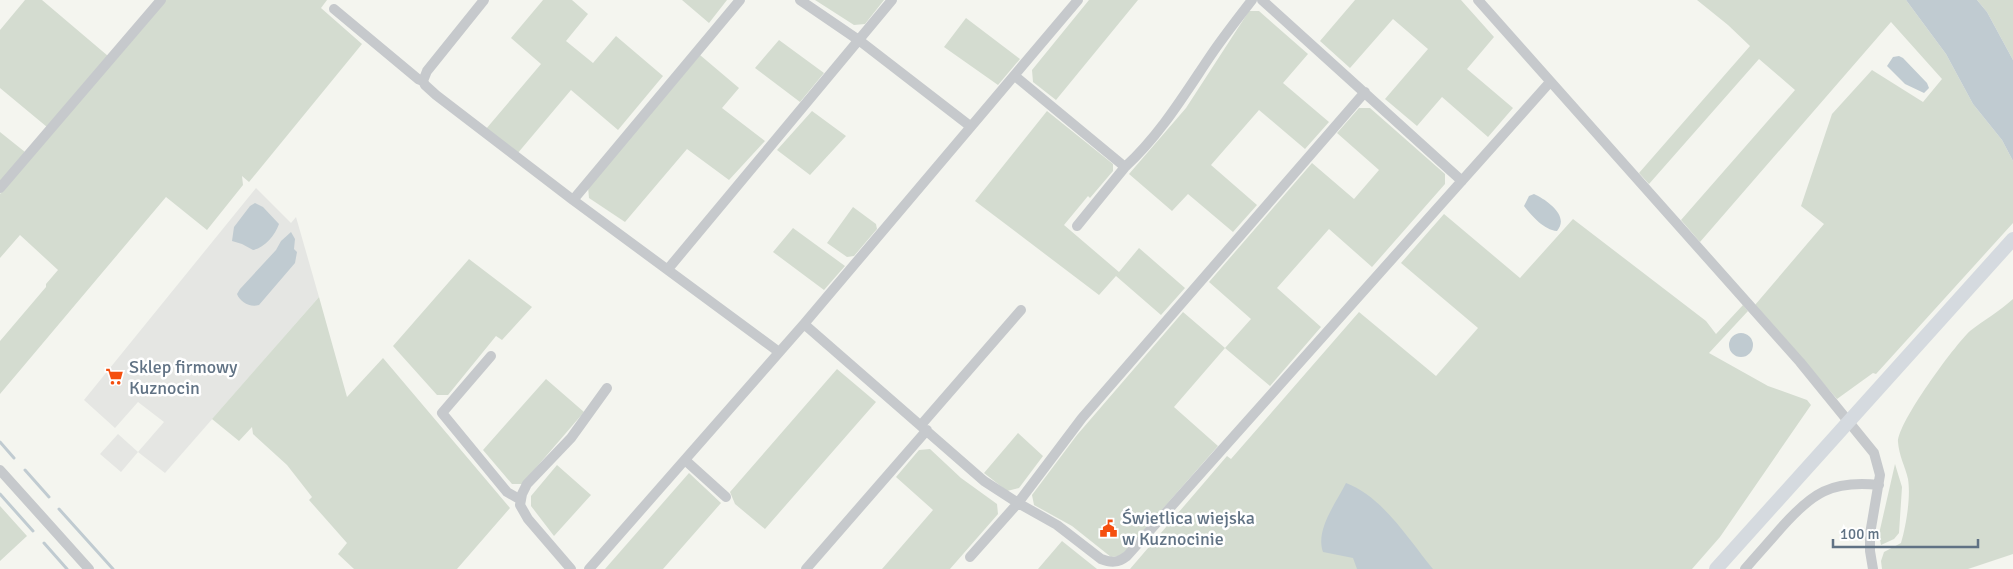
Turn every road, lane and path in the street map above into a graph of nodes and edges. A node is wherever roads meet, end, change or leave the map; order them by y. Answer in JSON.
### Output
{"nodes":[{"id":1,"x":161,"y":0,"type":"edge"},
{"id":2,"x":484,"y":0,"type":"edge"},
{"id":3,"x":740,"y":0,"type":"edge"},
{"id":4,"x":800,"y":0,"type":"edge"},
{"id":5,"x":892,"y":0,"type":"edge"},
{"id":6,"x":1078,"y":0,"type":"edge"},
{"id":7,"x":1252,"y":0,"type":"edge"},
{"id":8,"x":1262,"y":0,"type":"edge"},
{"id":9,"x":1478,"y":0,"type":"edge"},
{"id":10,"x":334,"y":9,"type":"dead end"},
{"id":11,"x":860,"y":41,"type":"junction"},
{"id":12,"x":1015,"y":76,"type":"junction"},
{"id":13,"x":423,"y":81,"type":"junction"},
{"id":14,"x":1550,"y":82,"type":"junction"},
{"id":15,"x":1365,"y":92,"type":"junction"},
{"id":16,"x":970,"y":126,"type":"junction"},
{"id":17,"x":1125,"y":168,"type":"junction"},
{"id":18,"x":1462,"y":181,"type":"junction"},
{"id":19,"x":0,"y":188,"type":"edge"},
{"id":20,"x":573,"y":200,"type":"junction"},
{"id":21,"x":1077,"y":226,"type":"dead end"},
{"id":22,"x":2013,"y":239,"type":"edge"},
{"id":23,"x":668,"y":270,"type":"junction"},
{"id":24,"x":1021,"y":310,"type":"dead end"},
{"id":25,"x":804,"y":324,"type":"junction"},
{"id":26,"x":779,"y":352,"type":"junction"},
{"id":27,"x":492,"y":356,"type":"dead end"},
{"id":28,"x":607,"y":388,"type":"dead end"},
{"id":29,"x":1849,"y":421,"type":"junction"},
{"id":30,"x":924,"y":427,"type":"junction"},
{"id":31,"x":684,"y":460,"type":"junction"},
{"id":32,"x":0,"y":470,"type":"edge"},
{"id":33,"x":1879,"y":485,"type":"junction"},
{"id":34,"x":726,"y":497,"type":"dead end"},
{"id":35,"x":521,"y":500,"type":"junction"},
{"id":36,"x":1018,"y":503,"type":"junction"},
{"id":37,"x":970,"y":557,"type":"dead end"},
{"id":38,"x":89,"y":569,"type":"edge"},
{"id":39,"x":571,"y":569,"type":"edge"},
{"id":40,"x":589,"y":569,"type":"edge"},
{"id":41,"x":806,"y":569,"type":"edge"},
{"id":42,"x":1716,"y":569,"type":"edge"},
{"id":43,"x":1745,"y":569,"type":"edge"},
{"id":44,"x":1873,"y":569,"type":"edge"}],
"edges":[{"from":1,"to":19,"type":"street"},
{"from":2,"to":13,"type":"street"},
{"from":3,"to":20,"type":"street"},
{"from":4,"to":11,"type":"street"},
{"from":5,"to":11,"type":"street"},
{"from":6,"to":12,"type":"street"},
{"from":7,"to":17,"type":"street"},
{"from":8,"to":15,"type":"street"},
{"from":9,"to":14,"type":"street"},
{"from":10,"to":13,"type":"street"},
{"from":11,"to":16,"type":"street"},
{"from":11,"to":23,"type":"street"},
{"from":12,"to":16,"type":"street"},
{"from":12,"to":17,"type":"street"},
{"from":13,"to":20,"type":"street"},
{"from":14,"to":18,"type":"street"},
{"from":14,"to":29,"type":"street"},
{"from":15,"to":18,"type":"street"},
{"from":15,"to":36,"type":"street"},
{"from":16,"to":25,"type":"street"},
{"from":17,"to":21,"type":"street"},
{"from":18,"to":36,"type":"street"},
{"from":20,"to":23,"type":"street"},
{"from":22,"to":29,"type":"main road"},
{"from":23,"to":26,"type":"street"},
{"from":24,"to":30,"type":"street"},
{"from":25,"to":26,"type":"street"},
{"from":25,"to":30,"type":"street"},
{"from":26,"to":31,"type":"street"},
{"from":27,"to":35,"type":"street"},
{"from":28,"to":35,"type":"street"},
{"from":29,"to":33,"type":"street"},
{"from":29,"to":42,"type":"main road"},
{"from":30,"to":36,"type":"street"},
{"from":30,"to":41,"type":"street"},
{"from":31,"to":34,"type":"street"},
{"from":31,"to":40,"type":"street"},
{"from":32,"to":38,"type":"street"},
{"from":33,"to":43,"type":"street"},
{"from":33,"to":44,"type":"street"},
{"from":35,"to":39,"type":"street"},
{"from":36,"to":37,"type":"street"}]}
